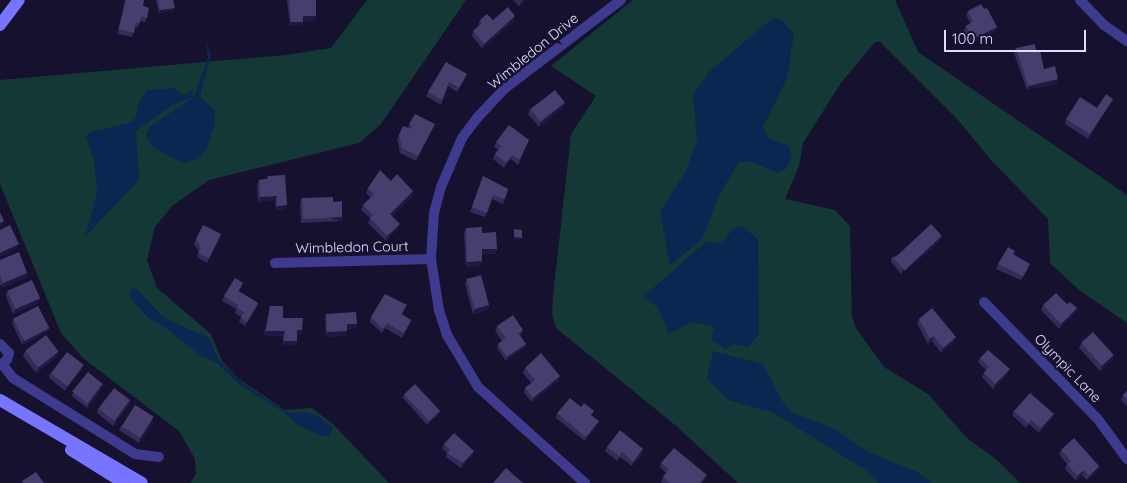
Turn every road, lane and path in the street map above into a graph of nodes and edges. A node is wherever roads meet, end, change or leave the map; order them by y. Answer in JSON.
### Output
{"nodes":[{"id":1,"x":19,"y":0,"type":"edge"},
{"id":2,"x":621,"y":0,"type":"edge"},
{"id":3,"x":1080,"y":0,"type":"edge"},
{"id":4,"x":0,"y":25,"type":"edge"},
{"id":5,"x":1127,"y":41,"type":"edge"},
{"id":6,"x":431,"y":259,"type":"junction"},
{"id":7,"x":275,"y":263,"type":"dead end"},
{"id":8,"x":984,"y":302,"type":"dead end"},
{"id":9,"x":0,"y":344,"type":"edge"},
{"id":10,"x":1,"y":365,"type":"edge"},
{"id":11,"x":0,"y":400,"type":"edge"},
{"id":12,"x":0,"y":408,"type":"edge"},
{"id":13,"x":159,"y":457,"type":"dead end"},
{"id":14,"x":1127,"y":459,"type":"edge"},
{"id":15,"x":124,"y":483,"type":"edge"},
{"id":16,"x":142,"y":483,"type":"edge"},
{"id":17,"x":585,"y":483,"type":"edge"}],
"edges":[{"from":1,"to":4,"type":"street"},
{"from":2,"to":6,"type":"street","name":"Wimbledon Drive"},
{"from":3,"to":5,"type":"street"},
{"from":6,"to":7,"type":"street","name":"Wimbledon Court"},
{"from":6,"to":17,"type":"street","name":"Wimbledon Drive"},
{"from":8,"to":14,"type":"street","name":"Olympic Lane"},
{"from":9,"to":10,"type":"street"},
{"from":10,"to":13,"type":"street"},
{"from":11,"to":16,"type":"street"},
{"from":12,"to":15,"type":"street"}]}
